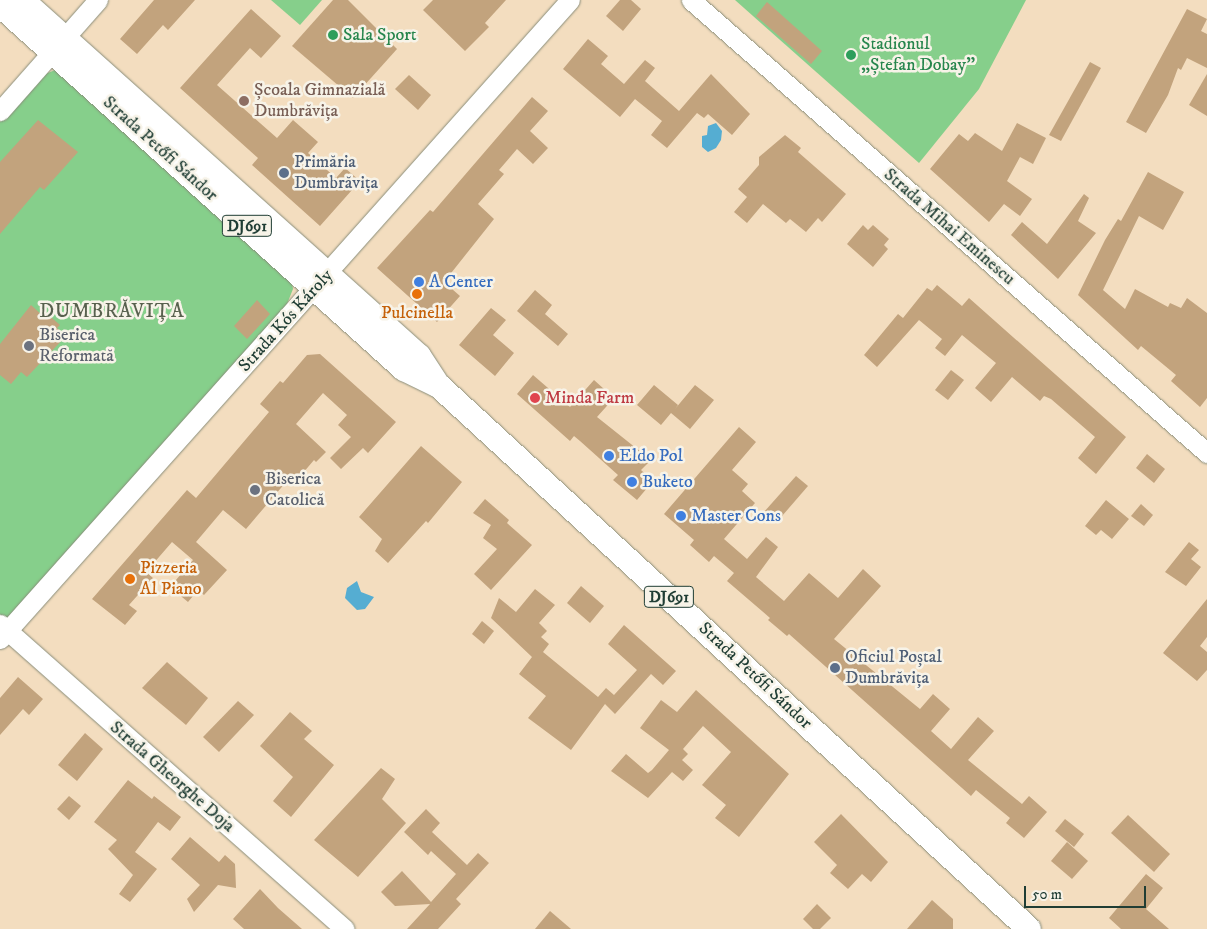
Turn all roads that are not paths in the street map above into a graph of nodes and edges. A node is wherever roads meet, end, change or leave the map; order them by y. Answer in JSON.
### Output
{"nodes":[{"id":1,"x":22,"y":0,"type":"edge"},
{"id":2,"x":98,"y":0,"type":"edge"},
{"id":3,"x":570,"y":0,"type":"edge"},
{"id":4,"x":691,"y":0,"type":"edge"},
{"id":5,"x":0,"y":5,"type":"edge"},
{"id":6,"x":58,"y":45,"type":"junction"},
{"id":7,"x":0,"y":111,"type":"edge"},
{"id":8,"x":322,"y":280,"type":"junction"},
{"id":9,"x":1207,"y":454,"type":"edge"},
{"id":10,"x":2,"y":631,"type":"edge"},
{"id":11,"x":1032,"y":928,"type":"edge"},
{"id":12,"x":345,"y":929,"type":"edge"}],
"edges":[{"from":1,"to":6,"type":"main road","name":"Strada Petőfi Sándor","number":"DJ691"},
{"from":2,"to":6,"type":"street"},
{"from":3,"to":8,"type":"street","name":"Strada Kós Károly"},
{"from":4,"to":9,"type":"street","name":"Strada Mihai Eminescu"},
{"from":5,"to":6,"type":"main road","name":"Strada Petőfi Sándor","number":"DJ691"},
{"from":6,"to":7,"type":"street"},
{"from":6,"to":8,"type":"main road","name":"Strada Petőfi Sándor","number":"DJ691"},
{"from":8,"to":10,"type":"street","name":"Strada Kós Károly"},
{"from":8,"to":11,"type":"main road","name":"Strada Petőfi Sándor","number":"DJ691"},
{"from":10,"to":12,"type":"street","name":"Strada Gheorghe Doja"}]}
